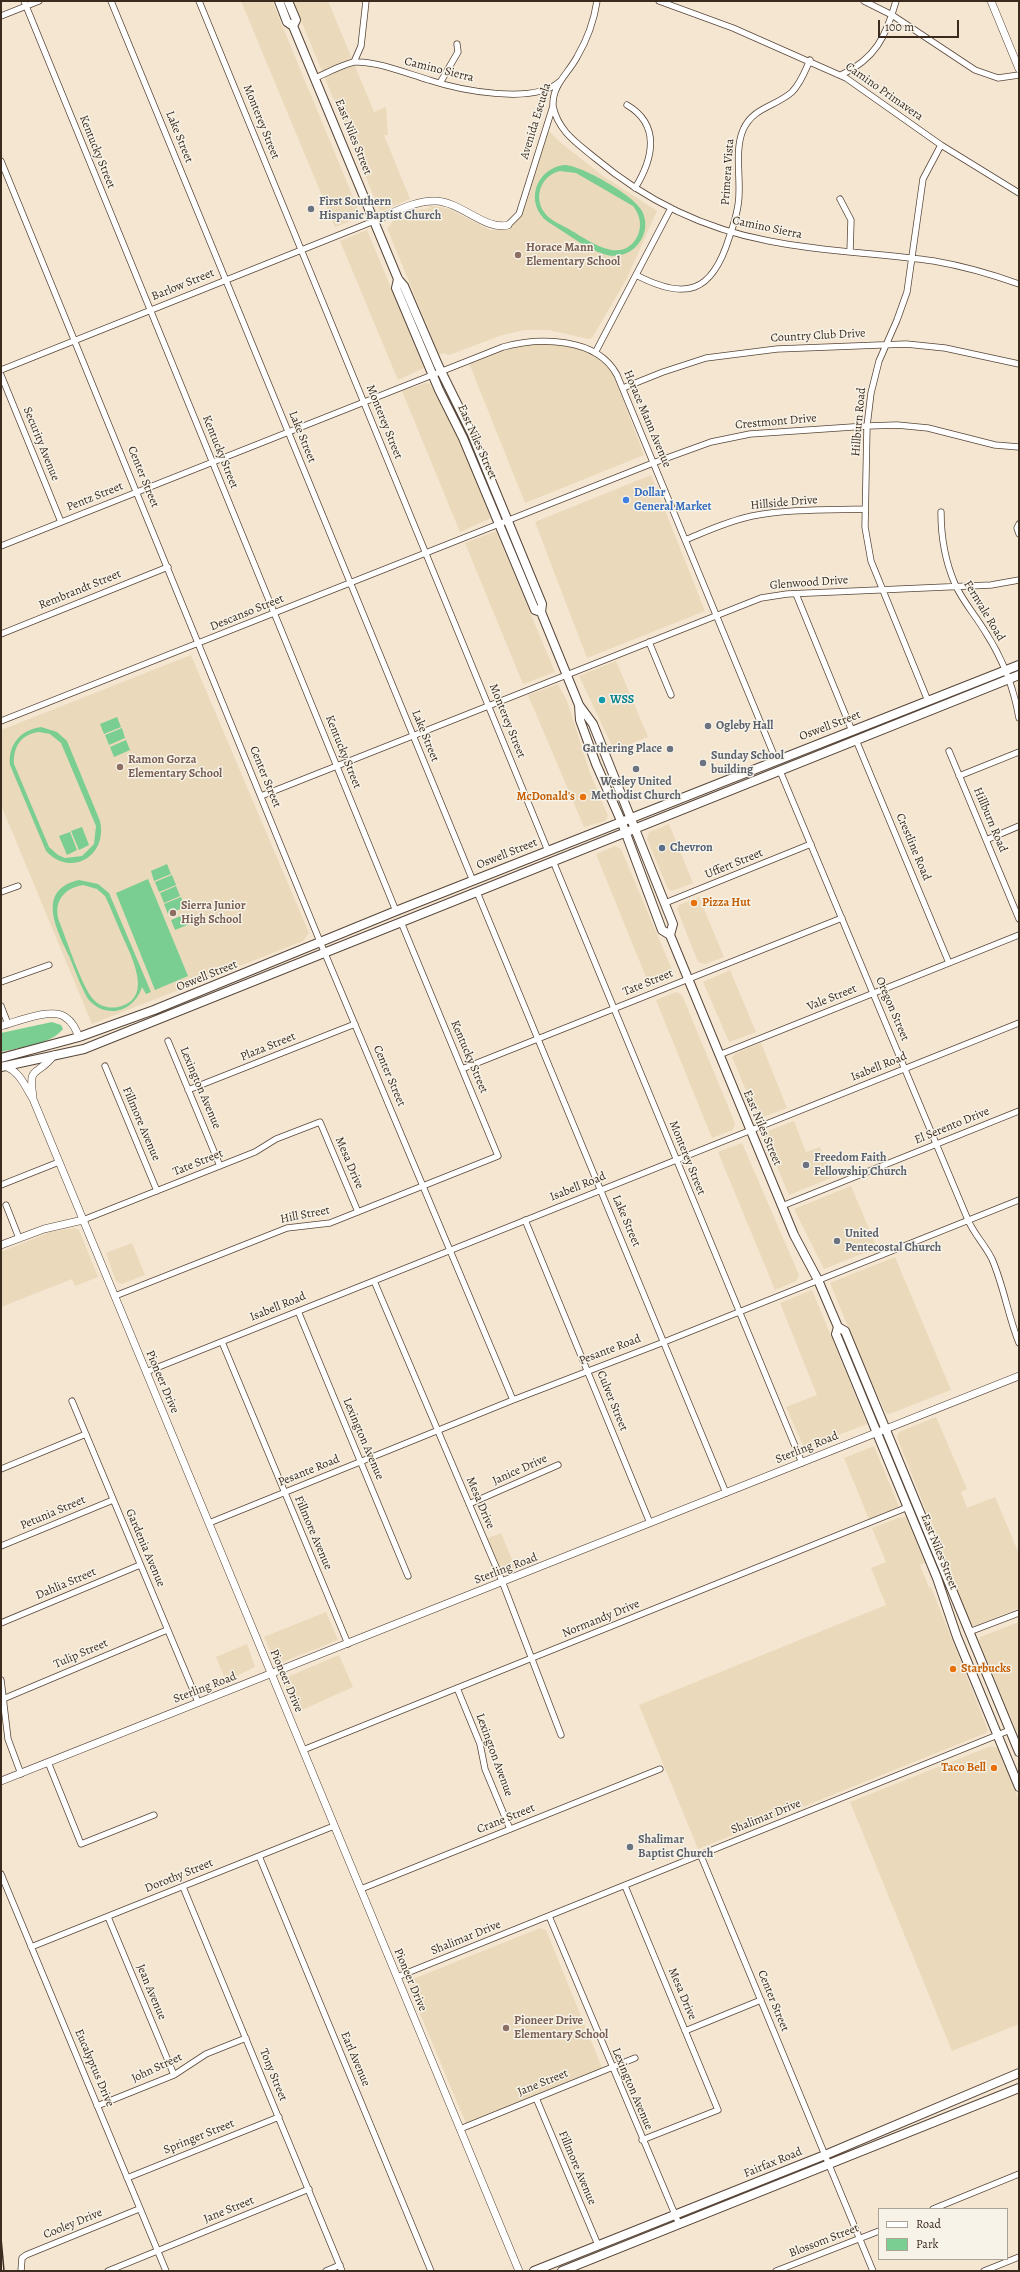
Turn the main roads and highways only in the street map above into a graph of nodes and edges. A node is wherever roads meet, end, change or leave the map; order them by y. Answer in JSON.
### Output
{"nodes":[{"id":1,"x":278,"y":1,"type":"edge"},
{"id":2,"x":288,"y":1,"type":"edge"},
{"id":3,"x":293,"y":26,"type":"junction"},
{"id":4,"x":398,"y":280,"type":"junction"},
{"id":5,"x":541,"y":612,"type":"junction"},
{"id":6,"x":1019,"y":665,"type":"edge"},
{"id":7,"x":1019,"y":675,"type":"edge"},
{"id":8,"x":579,"y":705,"type":"junction"},
{"id":9,"x":833,"y":738,"type":"junction"},
{"id":10,"x":776,"y":760,"type":"junction"},
{"id":11,"x":780,"y":771,"type":"junction"},
{"id":12,"x":723,"y":793,"type":"junction"},
{"id":13,"x":631,"y":819,"type":"junction"},
{"id":14,"x":622,"y":823,"type":"junction"},
{"id":15,"x":635,"y":828,"type":"junction"},
{"id":16,"x":625,"y":832,"type":"junction"},
{"id":17,"x":670,"y":935,"type":"junction"},
{"id":18,"x":1,"y":1058,"type":"edge"},
{"id":19,"x":3,"y":1066,"type":"edge"},
{"id":20,"x":838,"y":1327,"type":"junction"},
{"id":21,"x":908,"y":1507,"type":"junction"},
{"id":22,"x":935,"y":1551,"type":"junction"},
{"id":23,"x":939,"y":1584,"type":"junction"},
{"id":24,"x":969,"y":1632,"type":"junction"},
{"id":25,"x":1019,"y":1752,"type":"edge"},
{"id":26,"x":1016,"y":1778,"type":"edge"},
{"id":27,"x":1019,"y":1787,"type":"edge"},
{"id":28,"x":1019,"y":2074,"type":"edge"},
{"id":29,"x":1019,"y":2082,"type":"edge"},
{"id":30,"x":1019,"y":2088,"type":"edge"},
{"id":31,"x":997,"y":2096,"type":"junction"},
{"id":32,"x":534,"y":2271,"type":"edge"},
{"id":33,"x":562,"y":2271,"type":"edge"}],
"edges":[{"from":1,"to":3,"type":"main road","name":"East Niles Street"},
{"from":2,"to":3,"type":"main road","name":"East Niles Street"},
{"from":3,"to":4,"type":"main road","name":"East Niles Street"},
{"from":4,"to":5,"type":"main road","name":"East Niles Street"},
{"from":4,"to":5,"type":"main road","name":"East Niles Street"},
{"from":5,"to":8,"type":"main road","name":"East Niles Street"},
{"from":6,"to":9,"type":"main road","name":"Oswell Street"},
{"from":7,"to":11,"type":"main road","name":"Oswell Street"},
{"from":8,"to":13,"type":"main road","name":"East Niles Street"},
{"from":8,"to":14,"type":"main road","name":"East Niles Street"},
{"from":9,"to":10,"type":"main road","name":"Oswell Street"},
{"from":9,"to":11,"type":"main road"},
{"from":10,"to":12,"type":"main road"},
{"from":10,"to":13,"type":"main road","name":"Oswell Street"},
{"from":11,"to":12,"type":"main road","name":"Oswell Street"},
{"from":12,"to":15,"type":"main road","name":"Oswell Street"},
{"from":13,"to":14,"type":"main road","name":"Oswell Street"},
{"from":13,"to":15,"type":"main road","name":"East Niles Street"},
{"from":14,"to":16,"type":"main road","name":"East Niles Street"},
{"from":14,"to":18,"type":"main road","name":"Oswell Street"},
{"from":15,"to":16,"type":"main road","name":"Oswell Street"},
{"from":15,"to":17,"type":"main road","name":"East Niles Street"},
{"from":16,"to":17,"type":"main road","name":"East Niles Street"},
{"from":16,"to":19,"type":"main road","name":"Oswell Street"},
{"from":17,"to":20,"type":"main road","name":"East Niles Street"},
{"from":20,"to":21,"type":"main road","name":"East Niles Street"},
{"from":20,"to":22,"type":"main road","name":"East Niles Street"},
{"from":21,"to":22,"type":"main road"},
{"from":21,"to":23,"type":"main road","name":"East Niles Street"},
{"from":22,"to":24,"type":"main road","name":"East Niles Street"},
{"from":23,"to":24,"type":"main road"},
{"from":23,"to":26,"type":"main road","name":"East Niles Street"},
{"from":24,"to":25,"type":"main road","name":"East Niles Street"},
{"from":26,"to":27,"type":"main road","name":"East Niles Street"},
{"from":28,"to":32,"type":"main road","name":"Fairfax Road"},
{"from":29,"to":31,"type":"main road"},
{"from":30,"to":31,"type":"main road","name":"Fairfax Road"},
{"from":31,"to":33,"type":"main road","name":"Fairfax Road"}]}
